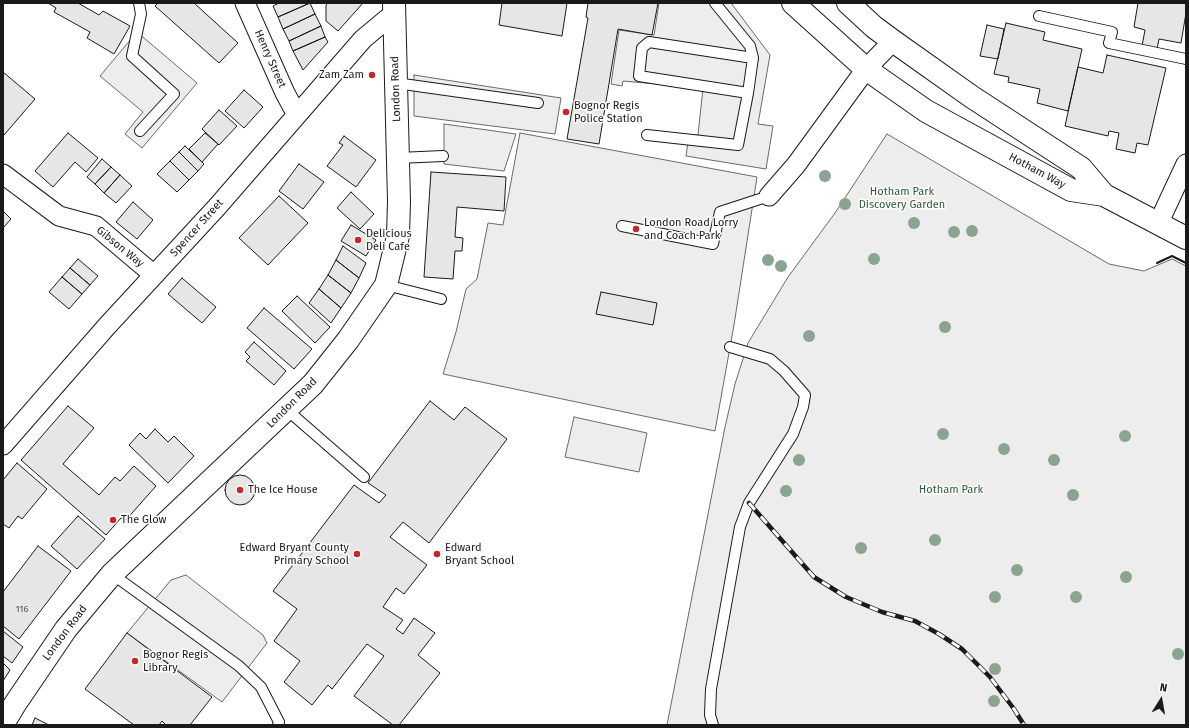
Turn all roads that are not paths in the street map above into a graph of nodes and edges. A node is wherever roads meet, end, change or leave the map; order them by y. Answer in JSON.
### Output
{"nodes":[{"id":1,"x":139,"y":3,"type":"edge"},
{"id":2,"x":245,"y":3,"type":"edge"},
{"id":3,"x":715,"y":3,"type":"edge"},
{"id":4,"x":793,"y":3,"type":"edge"},
{"id":5,"x":848,"y":3,"type":"edge"},
{"id":6,"x":393,"y":9,"type":"edge"},
{"id":7,"x":1039,"y":16,"type":"dead end"},
{"id":8,"x":893,"y":41,"type":"junction"},
{"id":9,"x":753,"y":58,"type":"junction"},
{"id":10,"x":1186,"y":60,"type":"edge"},
{"id":11,"x":866,"y":69,"type":"junction"},
{"id":12,"x":396,"y":83,"type":"junction"},
{"id":13,"x":748,"y":93,"type":"junction"},
{"id":14,"x":538,"y":103,"type":"dead end"},
{"id":15,"x":297,"y":115,"type":"junction"},
{"id":16,"x":140,"y":131,"type":"dead end"},
{"id":17,"x":648,"y":135,"type":"dead end"},
{"id":18,"x":443,"y":156,"type":"dead end"},
{"id":19,"x":398,"y":158,"type":"junction"},
{"id":20,"x":1186,"y":164,"type":"edge"},
{"id":21,"x":3,"y":174,"type":"edge"},
{"id":22,"x":1104,"y":195,"type":"junction"},
{"id":23,"x":769,"y":196,"type":"joint"},
{"id":24,"x":1158,"y":224,"type":"junction"},
{"id":25,"x":622,"y":226,"type":"dead end"},
{"id":26,"x":1186,"y":238,"type":"edge"},
{"id":27,"x":154,"y":275,"type":"junction"},
{"id":28,"x":386,"y":285,"type":"junction"},
{"id":29,"x":441,"y":299,"type":"dead end"},
{"id":30,"x":730,"y":347,"type":"dead end"},
{"id":31,"x":286,"y":409,"type":"junction"},
{"id":32,"x":3,"y":445,"type":"edge"},
{"id":33,"x":364,"y":477,"type":"dead end"},
{"id":34,"x":112,"y":574,"type":"junction"},
{"id":35,"x":3,"y":724,"type":"edge"},
{"id":36,"x":278,"y":725,"type":"edge"},
{"id":37,"x":712,"y":725,"type":"edge"}],
"edges":[{"from":1,"to":16,"type":"lane"},
{"from":2,"to":15,"type":"street","name":"Henry Street"},
{"from":3,"to":9,"type":"lane"},
{"from":4,"to":11,"type":"street","name":"Hotham Way"},
{"from":5,"to":8,"type":"street"},
{"from":6,"to":12,"type":"street","name":"London Road"},
{"from":6,"to":15,"type":"street","name":"Spencer Street"},
{"from":7,"to":10,"type":"lane"},
{"from":8,"to":11,"type":"street"},
{"from":8,"to":22,"type":"street"},
{"from":9,"to":13,"type":"lane"},
{"from":9,"to":13,"type":"lane"},
{"from":11,"to":22,"type":"street","name":"Hotham Way"},
{"from":11,"to":23,"type":"street"},
{"from":12,"to":14,"type":"lane"},
{"from":12,"to":19,"type":"street","name":"London Road"},
{"from":13,"to":17,"type":"lane"},
{"from":15,"to":27,"type":"street","name":"Spencer Street"},
{"from":18,"to":19,"type":"lane"},
{"from":19,"to":28,"type":"street","name":"London Road"},
{"from":20,"to":24,"type":"street"},
{"from":21,"to":27,"type":"street","name":"Gibson Way"},
{"from":22,"to":24,"type":"street"},
{"from":23,"to":25,"type":"lane"},
{"from":24,"to":26,"type":"street"},
{"from":27,"to":32,"type":"street","name":"Spencer Street"},
{"from":28,"to":29,"type":"lane"},
{"from":28,"to":31,"type":"street","name":"London Road"},
{"from":30,"to":37,"type":"lane"},
{"from":31,"to":33,"type":"lane"},
{"from":31,"to":34,"type":"street","name":"London Road"},
{"from":34,"to":35,"type":"street","name":"London Road"},
{"from":34,"to":36,"type":"lane"}]}
